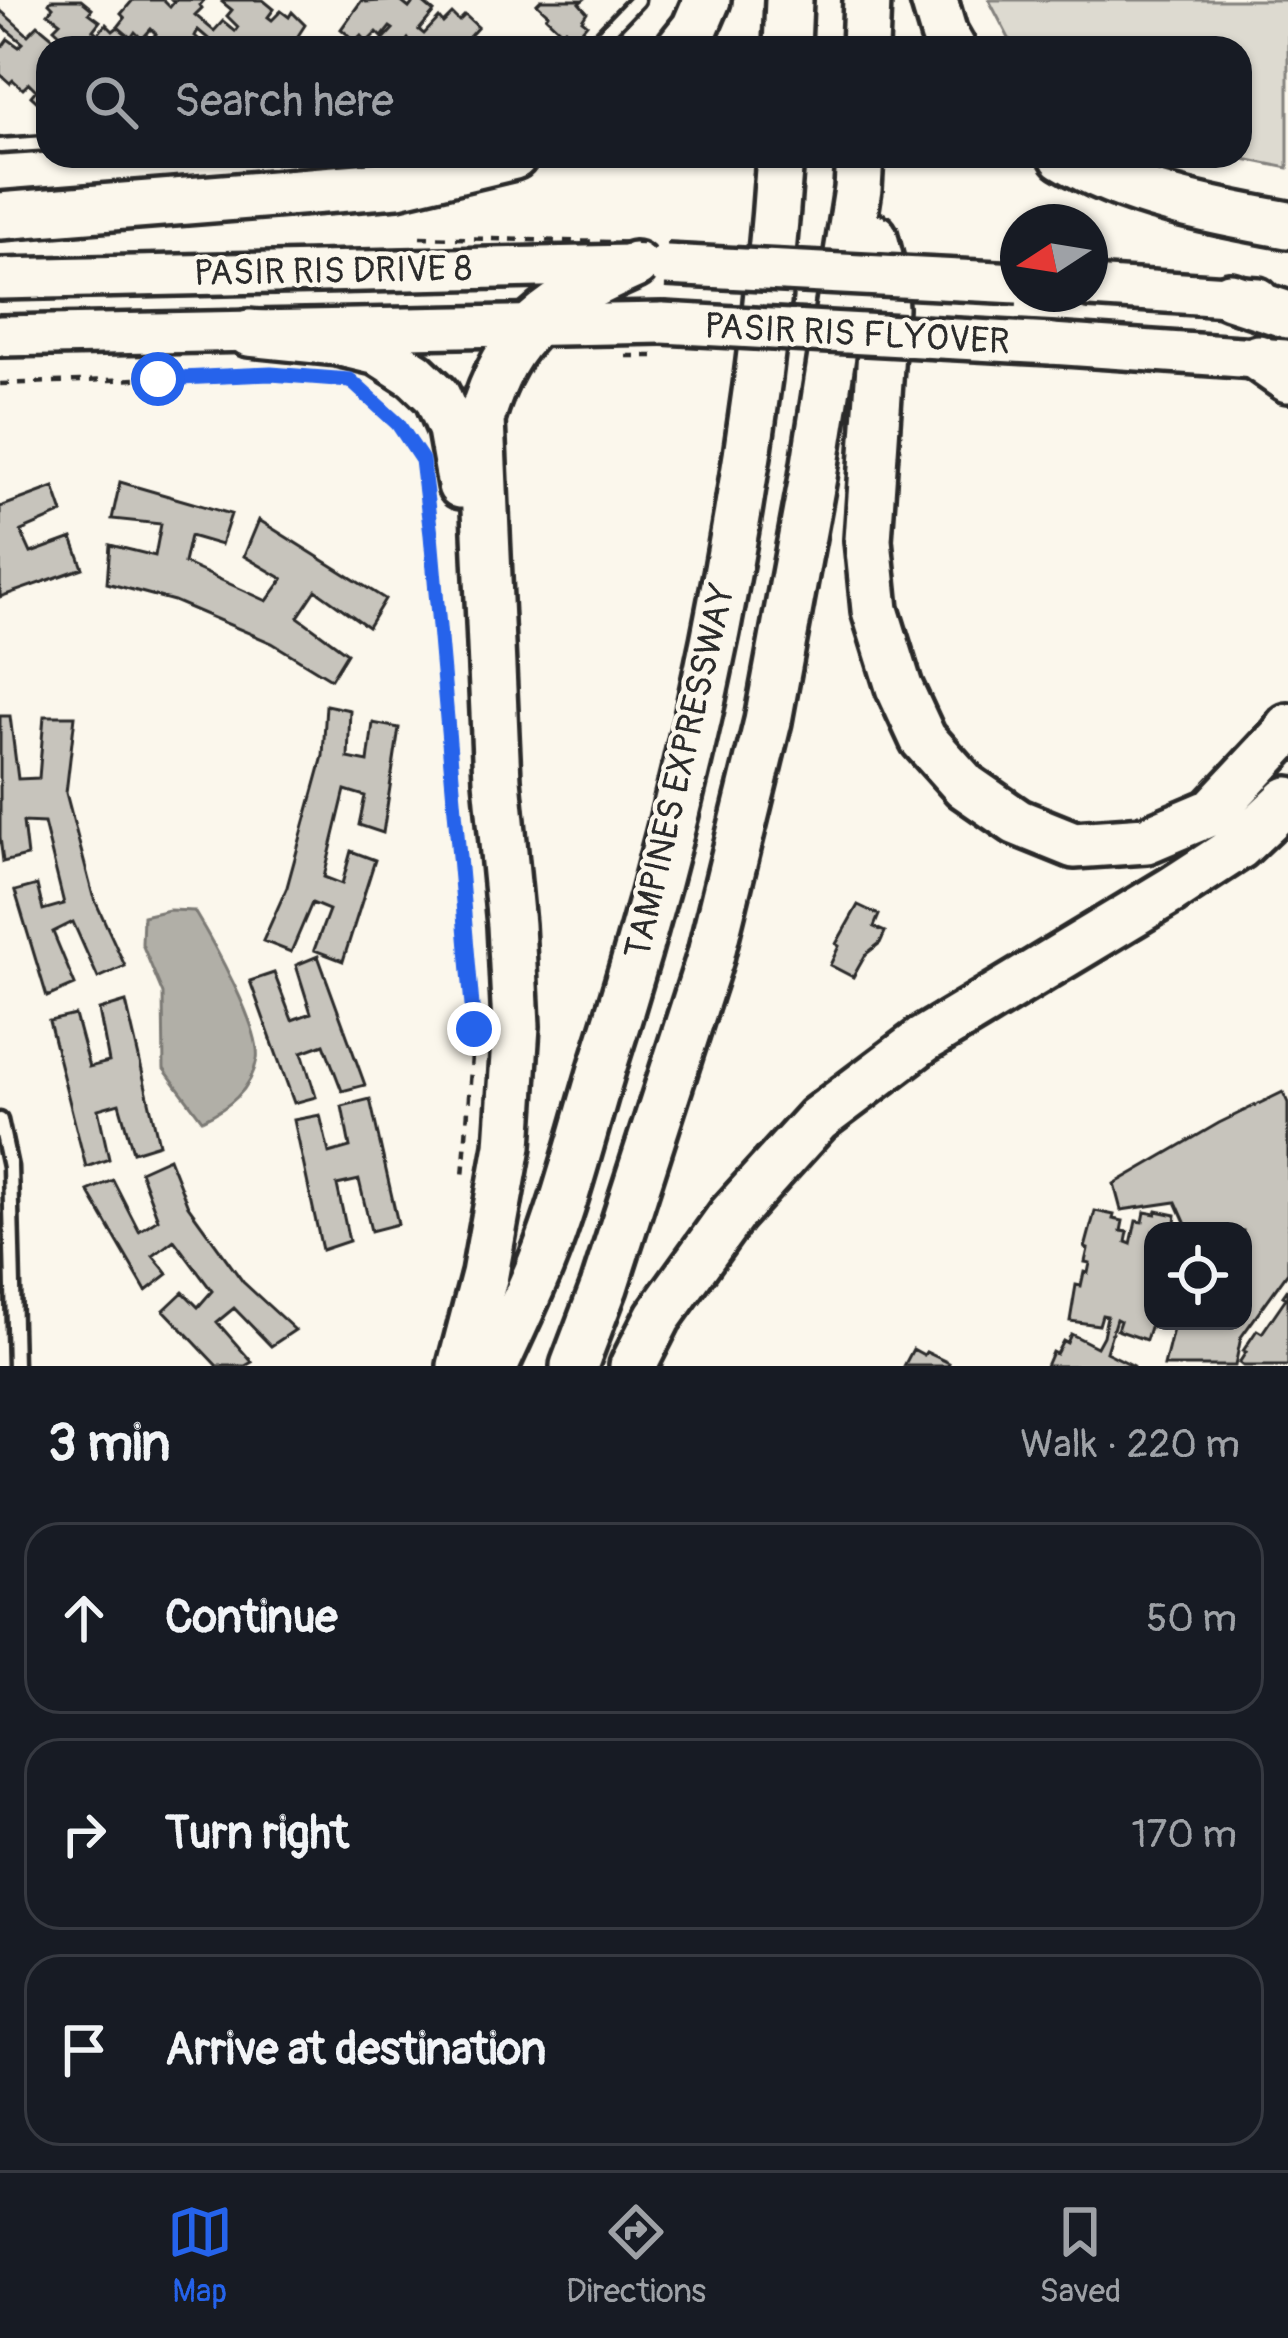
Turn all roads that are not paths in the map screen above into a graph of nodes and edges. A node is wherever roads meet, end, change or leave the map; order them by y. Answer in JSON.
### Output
{"nodes":[{"id":1,"x":638,"y":0,"type":"edge"},
{"id":2,"x":707,"y":0,"type":"edge"},
{"id":3,"x":789,"y":0,"type":"edge"},
{"id":4,"x":867,"y":0,"type":"edge"},
{"id":5,"x":934,"y":0,"type":"edge"},
{"id":6,"x":603,"y":36,"type":"edge"},
{"id":7,"x":688,"y":36,"type":"edge"},
{"id":8,"x":788,"y":36,"type":"edge"},
{"id":9,"x":866,"y":36,"type":"edge"},
{"id":10,"x":945,"y":36,"type":"edge"},
{"id":11,"x":36,"y":144,"type":"edge"},
{"id":12,"x":0,"y":146,"type":"edge"},
{"id":13,"x":464,"y":168,"type":"edge"},
{"id":14,"x":779,"y":168,"type":"edge"},
{"id":15,"x":1085,"y":168,"type":"edge"},
{"id":16,"x":859,"y":172,"type":"edge"},
{"id":17,"x":0,"y":216,"type":"edge"},
{"id":18,"x":1288,"y":225,"type":"edge"},
{"id":19,"x":650,"y":265,"type":"junction"},
{"id":20,"x":0,"y":279,"type":"edge"},
{"id":21,"x":1000,"y":282,"type":"edge"},
{"id":22,"x":1108,"y":288,"type":"edge"},
{"id":23,"x":1229,"y":296,"type":"junction"},
{"id":24,"x":1288,"y":301,"type":"edge"},
{"id":25,"x":1288,"y":315,"type":"edge"},
{"id":26,"x":663,"y":323,"type":"joint"},
{"id":27,"x":531,"y":326,"type":"junction"},
{"id":28,"x":249,"y":333,"type":"junction"},
{"id":29,"x":0,"y":336,"type":"edge"},
{"id":30,"x":1278,"y":366,"type":"edge"},
{"id":31,"x":488,"y":580,"type":"junction"},
{"id":32,"x":1288,"y":727,"type":"edge"},
{"id":33,"x":1288,"y":800,"type":"edge"},
{"id":34,"x":0,"y":1120,"type":"edge"},
{"id":35,"x":15,"y":1366,"type":"edge"},
{"id":36,"x":461,"y":1366,"type":"edge"},
{"id":37,"x":496,"y":1366,"type":"edge"},
{"id":38,"x":574,"y":1366,"type":"edge"},
{"id":39,"x":633,"y":1366,"type":"edge"}],
"edges":[{"from":1,"to":6,"type":"lane"},
{"from":2,"to":7,"type":"highway"},
{"from":3,"to":8,"type":"highway"},
{"from":4,"to":9,"type":"highway"},
{"from":5,"to":10,"type":"highway"},
{"from":11,"to":12,"type":"lane"},
{"from":13,"to":17,"type":"highway"},
{"from":14,"to":37,"type":"highway","name":"TAMPINES EXPRESSWAY"},
{"from":15,"to":18,"type":"highway"},
{"from":16,"to":32,"type":"highway"},
{"from":16,"to":38,"type":"highway","name":"TAMPINES EXPRESSWAY"},
{"from":19,"to":20,"type":"main road","name":"PASIR RIS DRIVE 8"},
{"from":19,"to":21,"type":"main road","name":"PASIR RIS FLYOVER","bridge":true},
{"from":19,"to":27,"type":"highway"},
{"from":22,"to":23,"type":"main road"},
{"from":23,"to":24,"type":"main road"},
{"from":23,"to":25,"type":"highway"},
{"from":26,"to":27,"type":"main road","name":"PASIR RIS DRIVE 8"},
{"from":26,"to":30,"type":"main road","name":"PASIR RIS FLYOVER","bridge":true},
{"from":27,"to":28,"type":"main road","name":"PASIR RIS DRIVE 8"},
{"from":27,"to":31,"type":"highway"},
{"from":28,"to":29,"type":"main road","name":"PASIR RIS DRIVE 8"},
{"from":28,"to":31,"type":"highway"},
{"from":31,"to":36,"type":"highway"},
{"from":33,"to":39,"type":"highway"},
{"from":34,"to":35,"type":"lane"}]}
